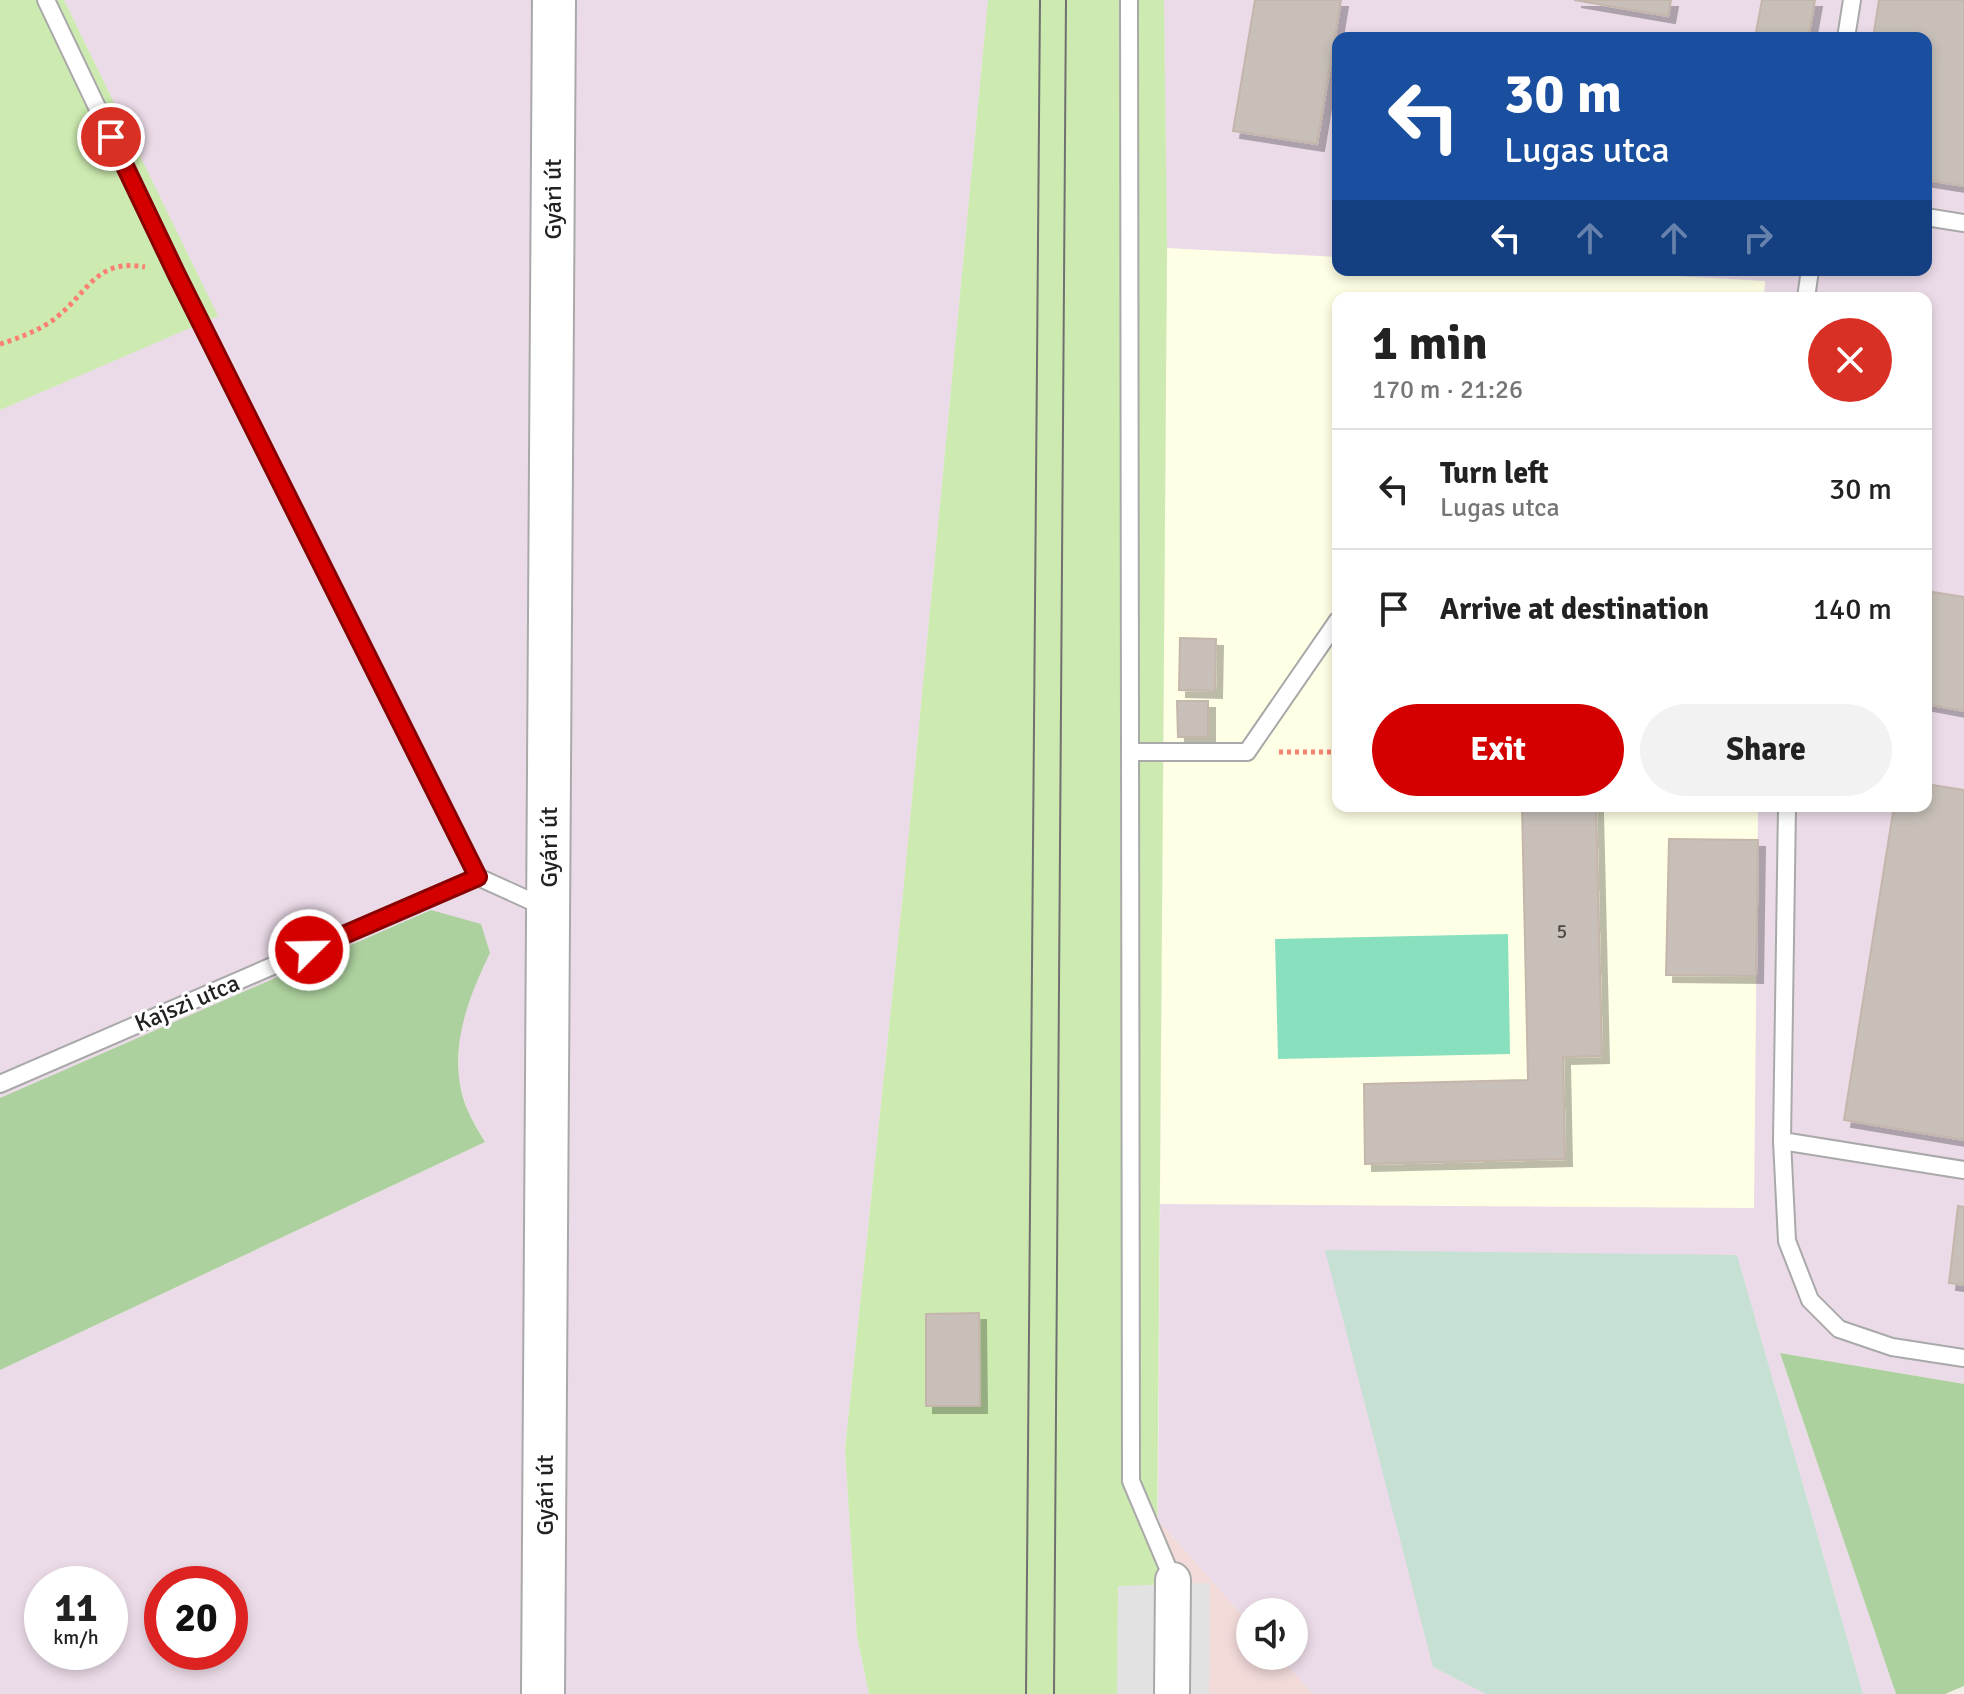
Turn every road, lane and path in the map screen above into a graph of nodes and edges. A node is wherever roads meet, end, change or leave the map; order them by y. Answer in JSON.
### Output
{"nodes":[{"id":1,"x":46,"y":0,"type":"edge"},
{"id":2,"x":554,"y":0,"type":"edge"},
{"id":3,"x":1129,"y":0,"type":"edge"},
{"id":4,"x":1852,"y":0,"type":"edge"},
{"id":5,"x":1847,"y":32,"type":"edge"},
{"id":6,"x":1932,"y":218,"type":"edge"},
{"id":7,"x":1964,"y":223,"type":"edge"},
{"id":8,"x":177,"y":275,"type":"junction"},
{"id":9,"x":0,"y":344,"type":"edge"},
{"id":10,"x":1332,"y":629,"type":"edge"},
{"id":11,"x":1130,"y":752,"type":"junction"},
{"id":12,"x":1247,"y":752,"type":"junction"},
{"id":13,"x":1332,"y":752,"type":"edge"},
{"id":14,"x":1787,"y":812,"type":"edge"},
{"id":15,"x":478,"y":877,"type":"junction"},
{"id":16,"x":549,"y":910,"type":"junction"},
{"id":17,"x":0,"y":1084,"type":"edge"},
{"id":18,"x":1782,"y":1141,"type":"junction"},
{"id":19,"x":1964,"y":1170,"type":"edge"},
{"id":20,"x":1964,"y":1358,"type":"edge"},
{"id":21,"x":1173,"y":1580,"type":"joint"},
{"id":22,"x":543,"y":1694,"type":"edge"},
{"id":23,"x":1172,"y":1694,"type":"edge"}],
"edges":[{"from":1,"to":8,"type":"lane"},
{"from":2,"to":16,"type":"street","name":"Gyári út"},
{"from":3,"to":11,"type":"lane"},
{"from":4,"to":5,"type":"lane"},
{"from":6,"to":7,"type":"lane"},
{"from":8,"to":9,"type":"path"},
{"from":8,"to":15,"type":"lane"},
{"from":10,"to":12,"type":"lane"},
{"from":11,"to":12,"type":"lane"},
{"from":11,"to":21,"type":"lane"},
{"from":12,"to":13,"type":"path"},
{"from":14,"to":18,"type":"lane"},
{"from":15,"to":16,"type":"lane"},
{"from":15,"to":17,"type":"lane","name":"Kajszi utca"},
{"from":16,"to":22,"type":"street","name":"Gyári út"},
{"from":18,"to":19,"type":"lane"},
{"from":18,"to":20,"type":"lane"},
{"from":21,"to":23,"type":"street"}]}
